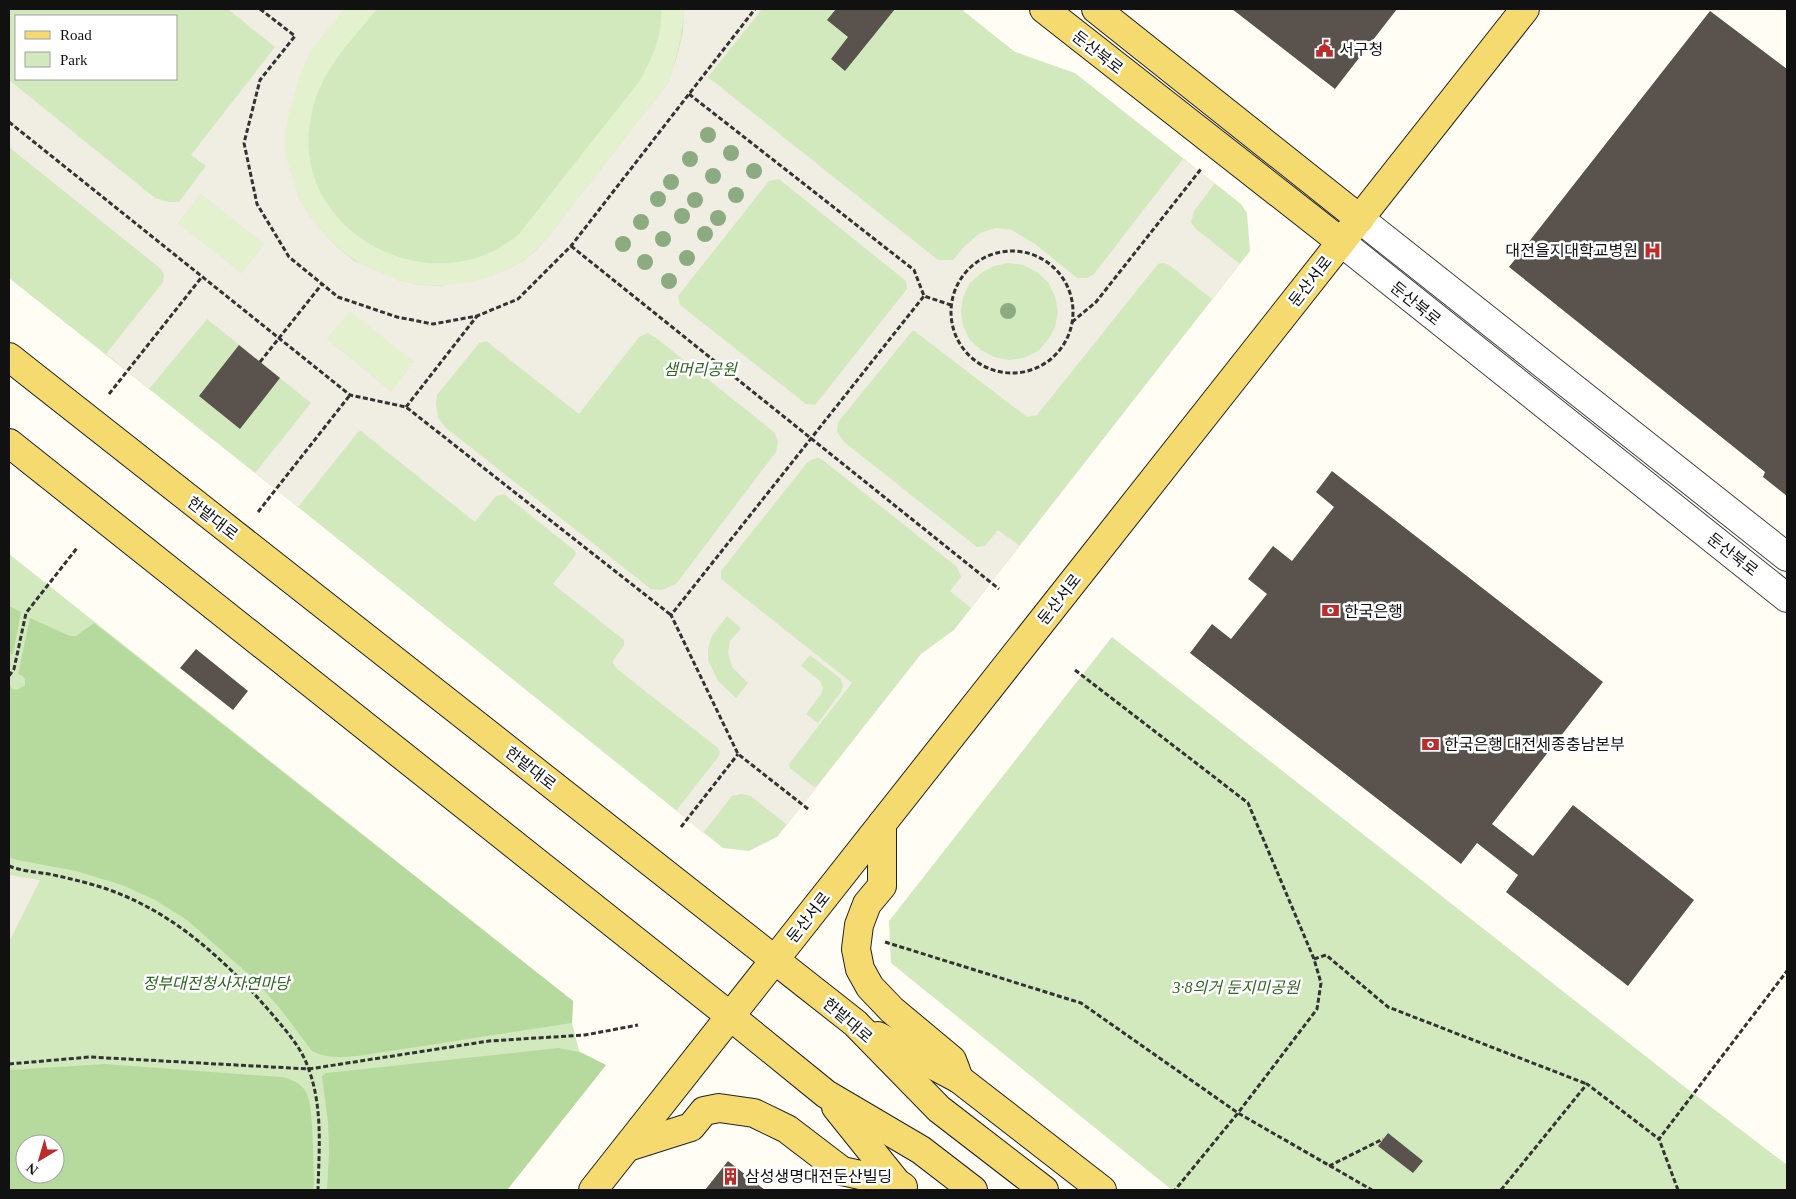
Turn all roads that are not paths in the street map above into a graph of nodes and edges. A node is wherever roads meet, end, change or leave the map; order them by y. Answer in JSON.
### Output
{"nodes":[{"id":1,"x":1044,"y":9,"type":"edge"},
{"id":2,"x":1096,"y":9,"type":"edge"},
{"id":3,"x":1525,"y":9,"type":"edge"},
{"id":4,"x":1360,"y":218,"type":"junction"},
{"id":5,"x":1340,"y":242,"type":"junction"},
{"id":6,"x":9,"y":357,"type":"edge"},
{"id":7,"x":9,"y":443,"type":"edge"},
{"id":8,"x":1787,"y":557,"type":"edge"},
{"id":9,"x":1787,"y":598,"type":"edge"},
{"id":10,"x":882,"y":824,"type":"junction"},
{"id":11,"x":775,"y":960,"type":"junction"},
{"id":12,"x":730,"y":1016,"type":"junction"},
{"id":13,"x":855,"y":1023,"type":"junction"},
{"id":14,"x":959,"y":1079,"type":"junction"},
{"id":15,"x":826,"y":1094,"type":"junction"},
{"id":16,"x":628,"y":1147,"type":"junction"},
{"id":17,"x":901,"y":1186,"type":"edge"},
{"id":18,"x":593,"y":1190,"type":"edge"},
{"id":19,"x":973,"y":1190,"type":"edge"},
{"id":20,"x":1044,"y":1190,"type":"edge"},
{"id":21,"x":1102,"y":1190,"type":"edge"}],
"edges":[{"from":1,"to":5,"type":"main road","name":"둔산북로"},
{"from":2,"to":4,"type":"main road","name":"둔산북로"},
{"from":3,"to":4,"type":"main road","name":"둔산서로"},
{"from":4,"to":5,"type":"main road","name":"둔산서로"},
{"from":4,"to":8,"type":"street","name":"둔산북로"},
{"from":5,"to":9,"type":"street","name":"둔산북로"},
{"from":5,"to":10,"type":"main road","name":"둔산서로"},
{"from":6,"to":11,"type":"main road","name":"한밭대로"},
{"from":7,"to":12,"type":"main road"},
{"from":10,"to":11,"type":"main road","name":"둔산서로"},
{"from":10,"to":14,"type":"main road"},
{"from":11,"to":12,"type":"main road","name":"둔산서로"},
{"from":11,"to":13,"type":"main road","name":"한밭대로"},
{"from":12,"to":15,"type":"main road"},
{"from":12,"to":16,"type":"main road","name":"둔산서로"},
{"from":13,"to":14,"type":"main road"},
{"from":13,"to":20,"type":"main road","name":"한밭대로"},
{"from":14,"to":21,"type":"main road"},
{"from":15,"to":17,"type":"main road"},
{"from":15,"to":19,"type":"main road"},
{"from":16,"to":17,"type":"main road"},
{"from":16,"to":18,"type":"main road","name":"둔산서로"}]}
